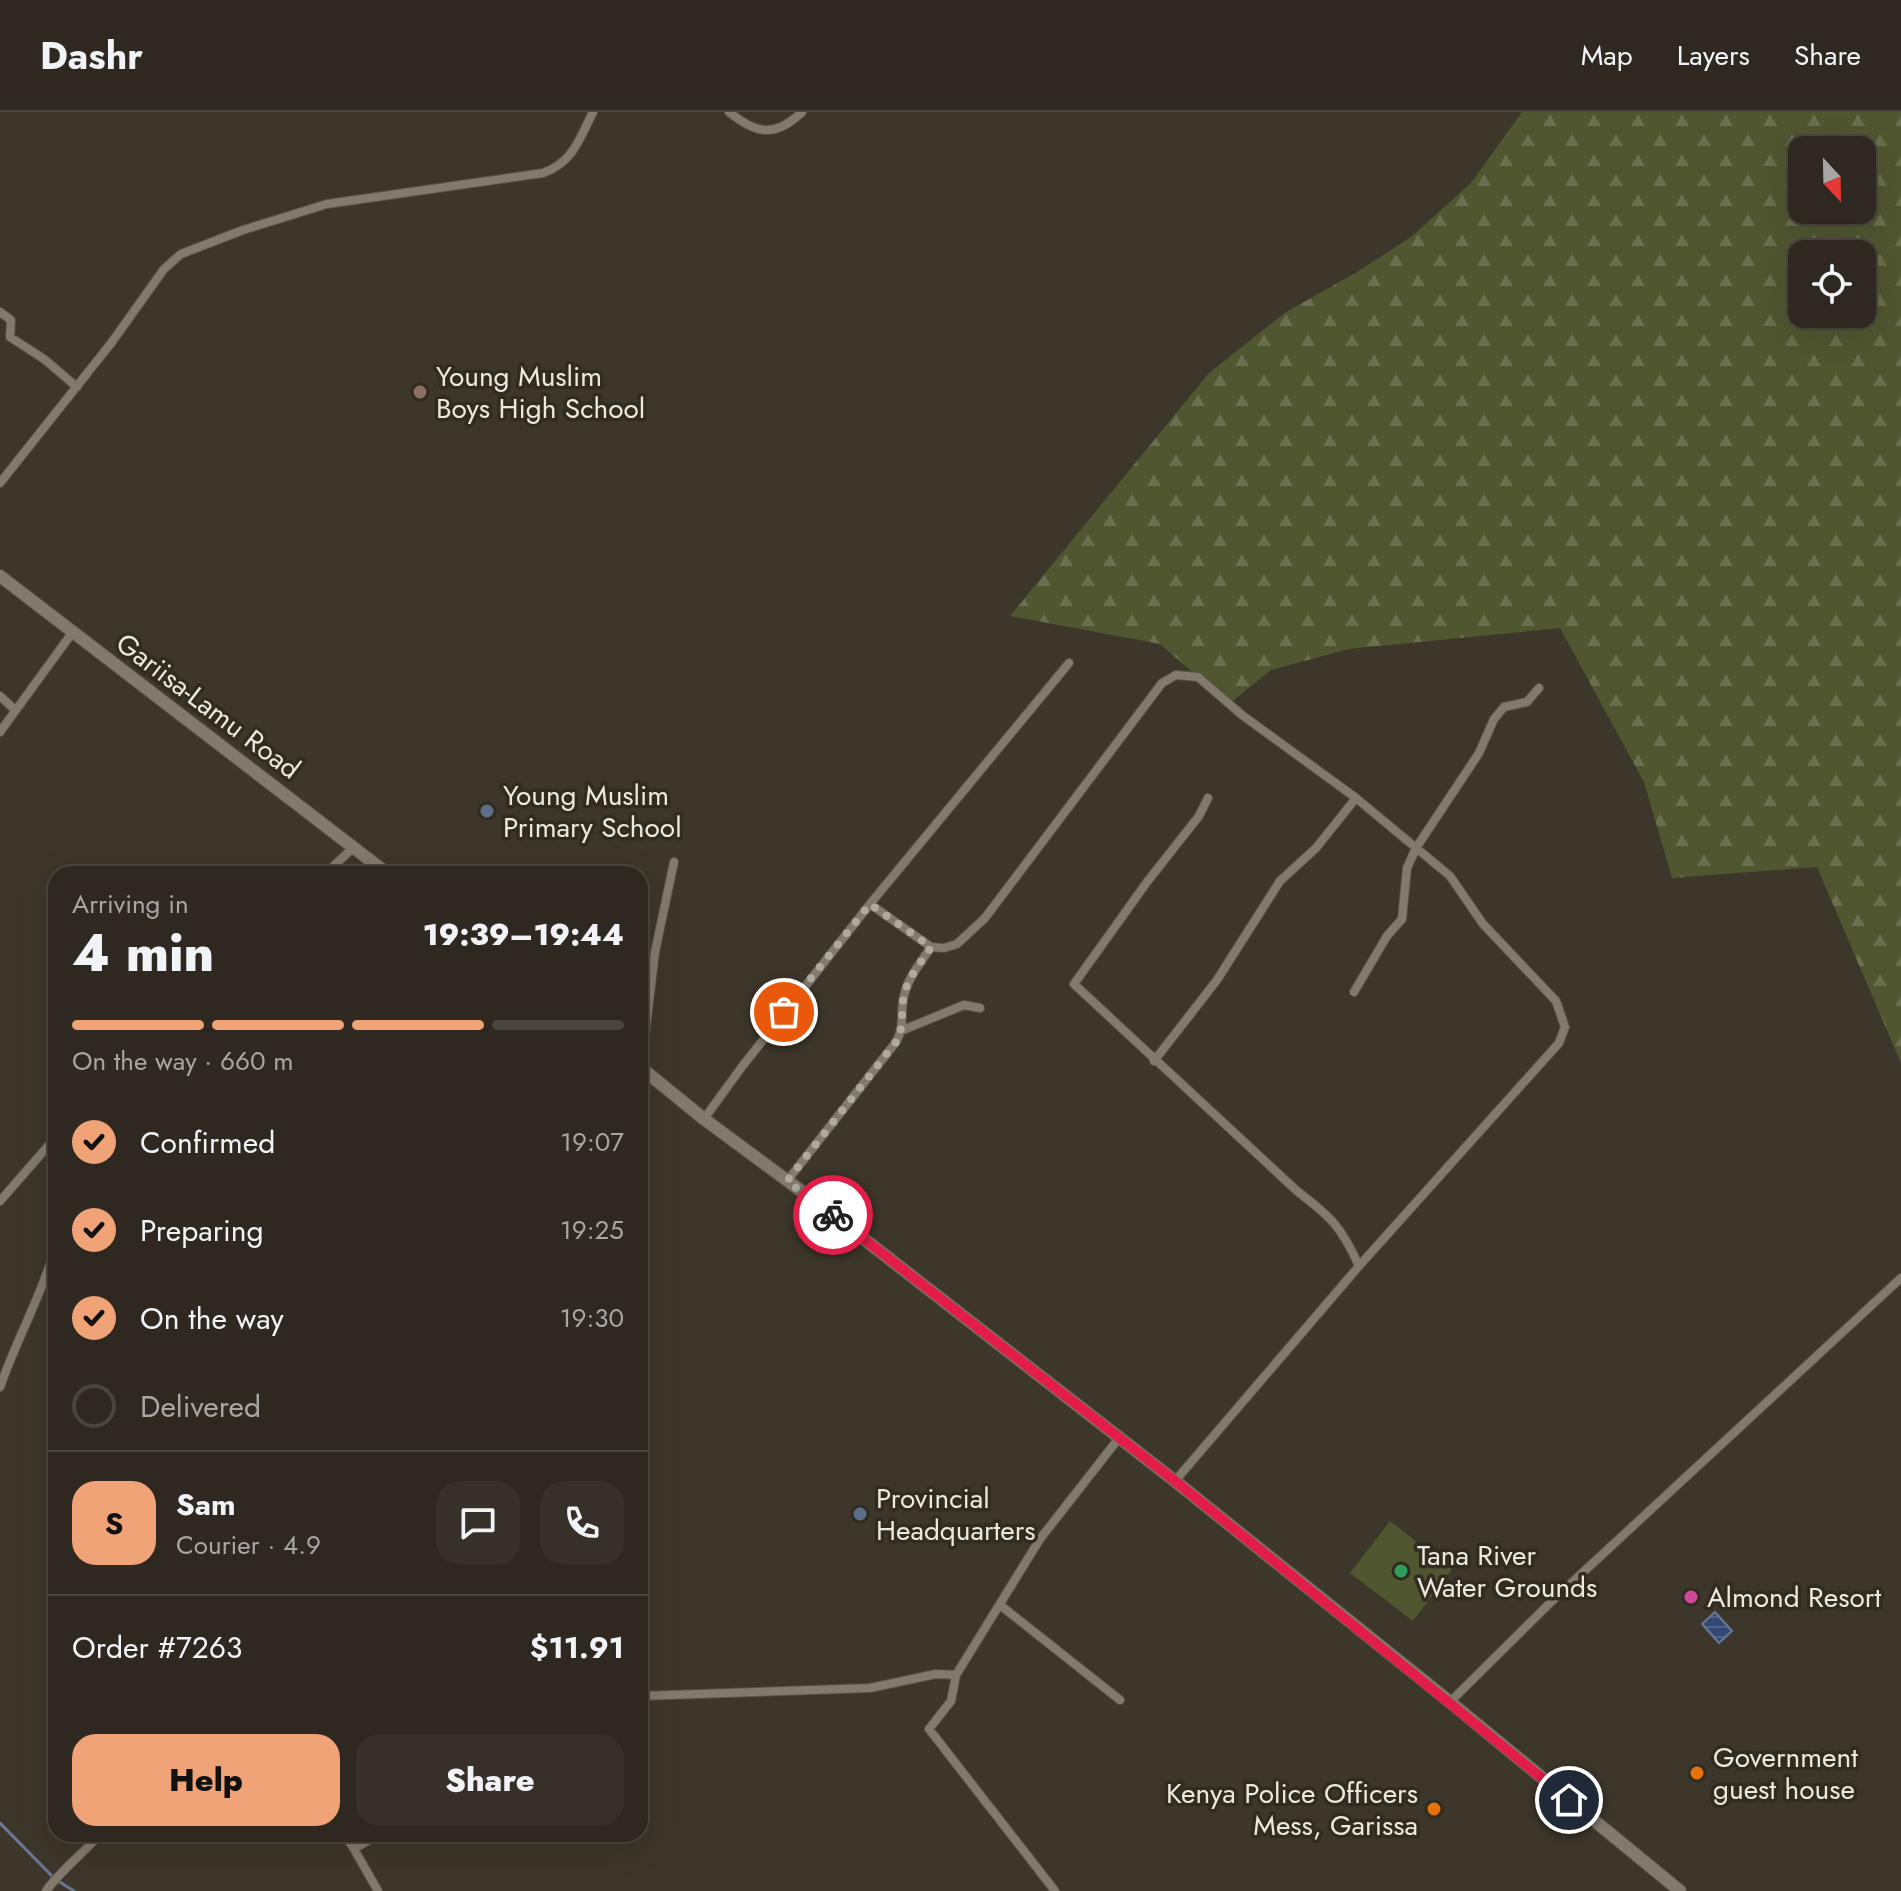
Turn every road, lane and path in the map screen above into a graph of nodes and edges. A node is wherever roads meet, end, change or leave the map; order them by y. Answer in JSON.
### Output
{"nodes":[{"id":1,"x":593,"y":112,"type":"edge"},
{"id":2,"x":729,"y":112,"type":"edge"},
{"id":3,"x":802,"y":112,"type":"edge"},
{"id":4,"x":0,"y":312,"type":"edge"},
{"id":5,"x":77,"y":387,"type":"junction"},
{"id":6,"x":0,"y":483,"type":"edge"},
{"id":7,"x":0,"y":576,"type":"edge"},
{"id":8,"x":72,"y":633,"type":"junction"},
{"id":9,"x":1069,"y":663,"type":"dead end"},
{"id":10,"x":1539,"y":688,"type":"dead end"},
{"id":11,"x":0,"y":696,"type":"edge"},
{"id":12,"x":15,"y":710,"type":"junction"},
{"id":13,"x":0,"y":732,"type":"edge"},
{"id":14,"x":1208,"y":798,"type":"dead end"},
{"id":15,"x":1356,"y":798,"type":"junction"},
{"id":16,"x":353,"y":848,"type":"junction"},
{"id":17,"x":1416,"y":848,"type":"junction"},
{"id":18,"x":674,"y":862,"type":"dead end"},
{"id":19,"x":334,"y":866,"type":"edge"},
{"id":20,"x":377,"y":866,"type":"edge"},
{"id":21,"x":870,"y":904,"type":"junction"},
{"id":22,"x":931,"y":947,"type":"junction"},
{"id":23,"x":1354,"y":992,"type":"dead end"},
{"id":24,"x":648,"y":1006,"type":"edge"},
{"id":25,"x":980,"y":1008,"type":"dead end"},
{"id":26,"x":903,"y":1030,"type":"junction"},
{"id":27,"x":1154,"y":1061,"type":"junction"},
{"id":28,"x":648,"y":1074,"type":"edge"},
{"id":29,"x":704,"y":1119,"type":"junction"},
{"id":30,"x":48,"y":1146,"type":"edge"},
{"id":31,"x":787,"y":1181,"type":"junction"},
{"id":32,"x":0,"y":1201,"type":"edge"},
{"id":33,"x":1359,"y":1266,"type":"junction"},
{"id":34,"x":48,"y":1272,"type":"edge"},
{"id":35,"x":1901,"y":1278,"type":"edge"},
{"id":36,"x":0,"y":1387,"type":"edge"},
{"id":37,"x":1119,"y":1438,"type":"junction"},
{"id":38,"x":1175,"y":1481,"type":"junction"},
{"id":39,"x":1000,"y":1605,"type":"junction"},
{"id":40,"x":956,"y":1675,"type":"junction"},
{"id":41,"x":648,"y":1696,"type":"edge"},
{"id":42,"x":1120,"y":1700,"type":"dead end"},
{"id":43,"x":1450,"y":1702,"type":"junction"},
{"id":44,"x":92,"y":1842,"type":"edge"},
{"id":45,"x":349,"y":1842,"type":"edge"},
{"id":46,"x":366,"y":1842,"type":"edge"},
{"id":47,"x":354,"y":1849,"type":"junction"},
{"id":48,"x":46,"y":1891,"type":"edge"},
{"id":49,"x":378,"y":1891,"type":"edge"},
{"id":50,"x":1055,"y":1891,"type":"edge"},
{"id":51,"x":1680,"y":1891,"type":"edge"}],
"edges":[{"from":1,"to":5,"type":"street"},
{"from":2,"to":3,"type":"street"},
{"from":4,"to":5,"type":"street"},
{"from":5,"to":6,"type":"street"},
{"from":7,"to":8,"type":"street","name":"Gariisa-Lamu Road"},
{"from":8,"to":12,"type":"street"},
{"from":8,"to":16,"type":"street","name":"Gariisa-Lamu Road"},
{"from":9,"to":21,"type":"street"},
{"from":10,"to":17,"type":"street"},
{"from":11,"to":12,"type":"street"},
{"from":12,"to":13,"type":"street"},
{"from":14,"to":27,"type":"street"},
{"from":15,"to":17,"type":"street"},
{"from":15,"to":22,"type":"street"},
{"from":15,"to":27,"type":"street"},
{"from":16,"to":19,"type":"street"},
{"from":16,"to":20,"type":"street","name":"Gariisa-Lamu Road"},
{"from":17,"to":23,"type":"street"},
{"from":17,"to":33,"type":"street"},
{"from":18,"to":24,"type":"street"},
{"from":21,"to":22,"type":"street"},
{"from":21,"to":29,"type":"street"},
{"from":22,"to":26,"type":"street"},
{"from":25,"to":26,"type":"street"},
{"from":26,"to":31,"type":"street"},
{"from":27,"to":33,"type":"street"},
{"from":28,"to":29,"type":"street"},
{"from":29,"to":31,"type":"street"},
{"from":30,"to":32,"type":"street"},
{"from":31,"to":37,"type":"street"},
{"from":33,"to":38,"type":"street"},
{"from":34,"to":36,"type":"street"},
{"from":35,"to":43,"type":"street"},
{"from":37,"to":38,"type":"street"},
{"from":37,"to":39,"type":"street"},
{"from":38,"to":43,"type":"street"},
{"from":39,"to":40,"type":"street"},
{"from":39,"to":42,"type":"street"},
{"from":40,"to":41,"type":"street"},
{"from":40,"to":50,"type":"street"},
{"from":43,"to":51,"type":"street"},
{"from":44,"to":48,"type":"street"},
{"from":45,"to":47,"type":"street"},
{"from":46,"to":47,"type":"street"},
{"from":47,"to":49,"type":"street"}]}
